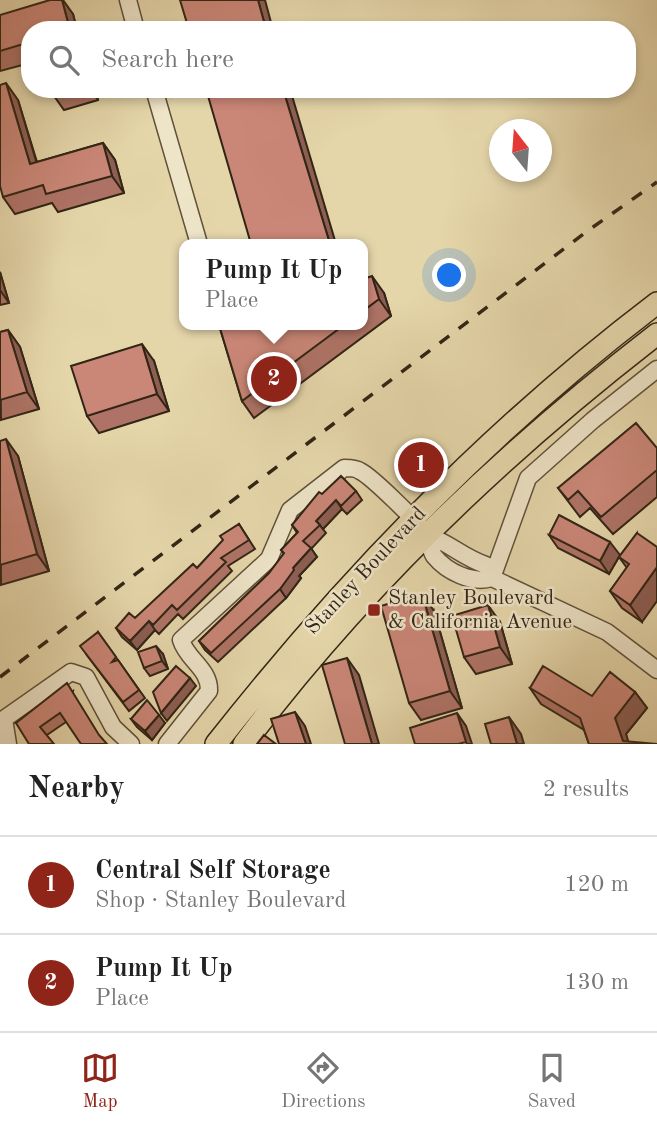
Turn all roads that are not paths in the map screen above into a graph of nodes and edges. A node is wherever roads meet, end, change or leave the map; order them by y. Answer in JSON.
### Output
{"nodes":[{"id":1,"x":128,"y":0,"type":"edge"},
{"id":2,"x":134,"y":21,"type":"edge"},
{"id":3,"x":157,"y":98,"type":"edge"},
{"id":4,"x":198,"y":239,"type":"edge"},
{"id":5,"x":657,"y":303,"type":"edge"},
{"id":6,"x":657,"y":334,"type":"edge"},
{"id":7,"x":657,"y":369,"type":"edge"},
{"id":8,"x":419,"y":527,"type":"junction"},
{"id":9,"x":492,"y":578,"type":"junction"},
{"id":10,"x":657,"y":670,"type":"edge"},
{"id":11,"x":278,"y":682,"type":"junction"},
{"id":12,"x":8,"y":744,"type":"edge"},
{"id":13,"x":131,"y":744,"type":"edge"},
{"id":14,"x":167,"y":744,"type":"edge"},
{"id":15,"x":216,"y":744,"type":"edge"},
{"id":16,"x":244,"y":744,"type":"edge"}],
"edges":[{"from":1,"to":2,"type":"street"},
{"from":3,"to":4,"type":"street"},
{"from":5,"to":8,"type":"main road","name":"Stanley Boulevard"},
{"from":6,"to":8,"type":"main road","name":"Stanley Boulevard"},
{"from":7,"to":9,"type":"street"},
{"from":8,"to":9,"type":"street"},
{"from":8,"to":11,"type":"main road","name":"Stanley Boulevard"},
{"from":8,"to":14,"type":"street"},
{"from":9,"to":10,"type":"street"},
{"from":11,"to":15,"type":"main road","name":"Stanley Boulevard"},
{"from":11,"to":16,"type":"main road","name":"Stanley Boulevard"},
{"from":12,"to":13,"type":"street"}]}
